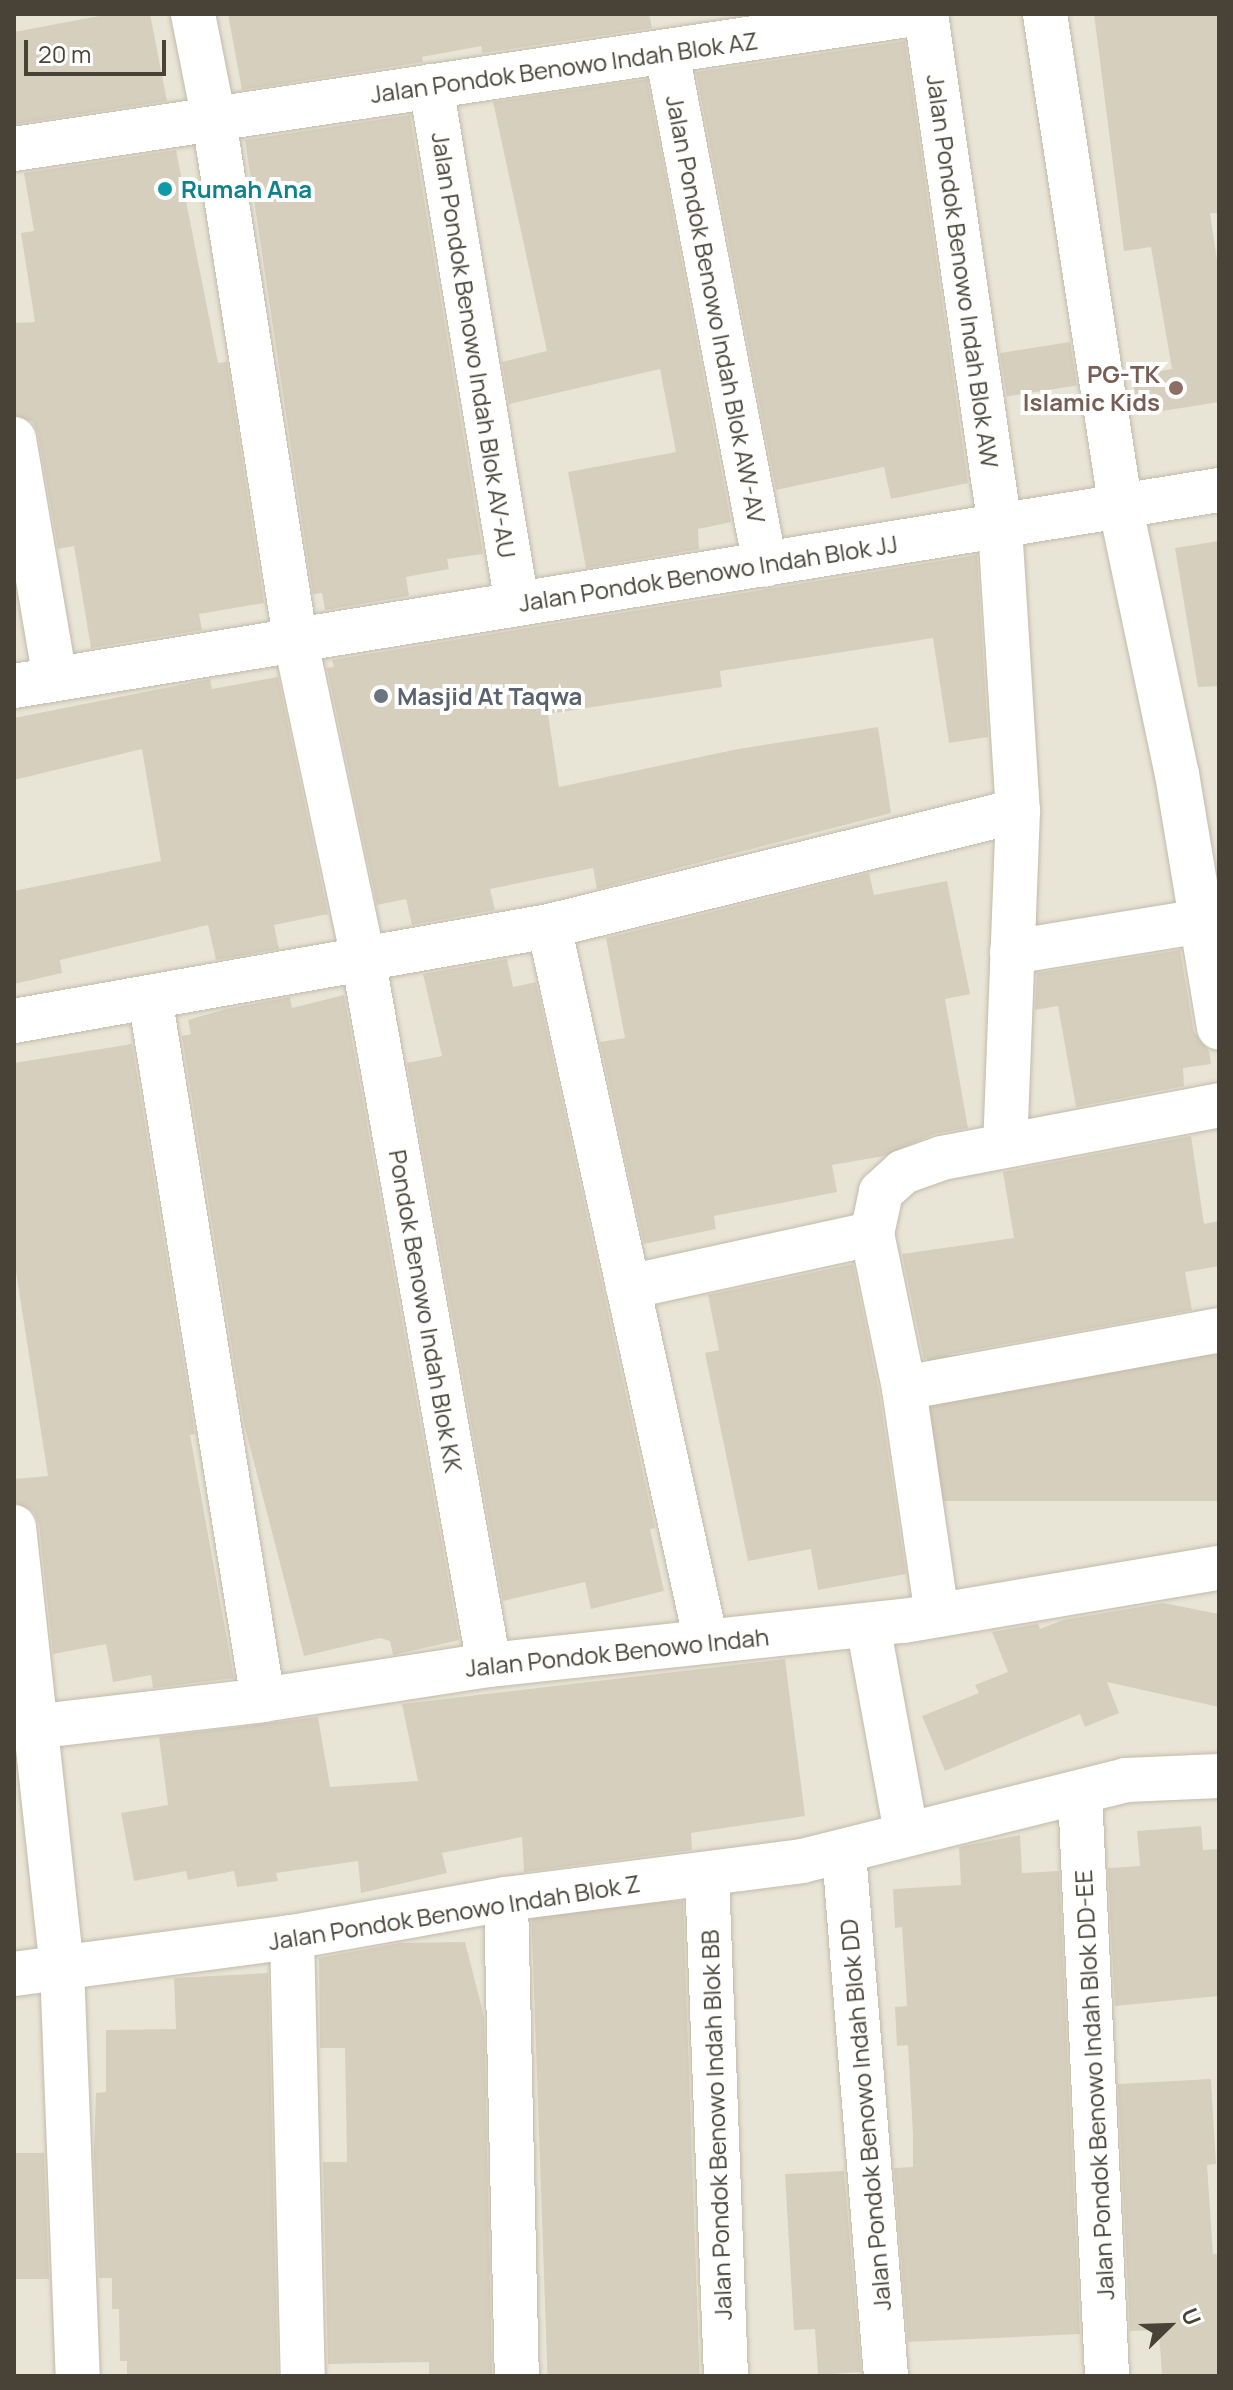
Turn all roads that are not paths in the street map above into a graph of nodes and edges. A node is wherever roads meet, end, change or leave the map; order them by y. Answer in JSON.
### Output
{"nodes":[{"id":1,"x":193,"y":14,"type":"edge"},
{"id":2,"x":914,"y":14,"type":"edge"},
{"id":3,"x":926,"y":14,"type":"edge"},
{"id":4,"x":1045,"y":14,"type":"edge"},
{"id":5,"x":667,"y":53,"type":"junction"},
{"id":6,"x":431,"y":86,"type":"junction"},
{"id":7,"x":214,"y":120,"type":"junction"},
{"id":8,"x":14,"y":149,"type":"edge"},
{"id":9,"x":14,"y":439,"type":"edge"},
{"id":10,"x":1219,"y":490,"type":"edge"},
{"id":11,"x":1121,"y":509,"type":"junction"},
{"id":12,"x":1000,"y":527,"type":"junction"},
{"id":13,"x":765,"y":565,"type":"junction"},
{"id":14,"x":517,"y":604,"type":"junction"},
{"id":15,"x":295,"y":638,"type":"junction"},
{"id":16,"x":34,"y":682,"type":"edge"},
{"id":17,"x":1018,"y":811,"type":"junction"},
{"id":18,"x":1201,"y":921,"type":"junction"},
{"id":19,"x":549,"y":926,"type":"junction"},
{"id":20,"x":1012,"y":952,"type":"junction"},
{"id":21,"x":363,"y":958,"type":"junction"},
{"id":22,"x":150,"y":997,"type":"junction"},
{"id":23,"x":14,"y":1021,"type":"edge"},
{"id":24,"x":1219,"y":1028,"type":"edge"},
{"id":25,"x":1219,"y":1105,"type":"edge"},
{"id":26,"x":1005,"y":1142,"type":"junction"},
{"id":27,"x":872,"y":1234,"type":"junction"},
{"id":28,"x":628,"y":1287,"type":"junction"},
{"id":29,"x":1219,"y":1330,"type":"edge"},
{"id":30,"x":904,"y":1388,"type":"junction"},
{"id":31,"x":14,"y":1527,"type":"edge"},
{"id":32,"x":1219,"y":1568,"type":"edge"},
{"id":33,"x":937,"y":1615,"type":"junction"},
{"id":34,"x":868,"y":1625,"type":"junction"},
{"id":35,"x":706,"y":1641,"type":"junction"},
{"id":36,"x":489,"y":1665,"type":"junction"},
{"id":37,"x":263,"y":1700,"type":"junction"},
{"id":38,"x":24,"y":1728,"type":"edge"},
{"id":39,"x":1219,"y":1776,"type":"edge"},
{"id":40,"x":1080,"y":1794,"type":"junction"},
{"id":41,"x":906,"y":1833,"type":"junction"},
{"id":42,"x":844,"y":1853,"type":"junction"},
{"id":43,"x":707,"y":1875,"type":"junction"},
{"id":44,"x":506,"y":1899,"type":"junction"},
{"id":45,"x":292,"y":1937,"type":"junction"},
{"id":46,"x":62,"y":1967,"type":"junction"},
{"id":47,"x":14,"y":1974,"type":"edge"},
{"id":48,"x":78,"y":2376,"type":"edge"},
{"id":49,"x":303,"y":2376,"type":"edge"},
{"id":50,"x":517,"y":2376,"type":"edge"},
{"id":51,"x":726,"y":2376,"type":"edge"},
{"id":52,"x":886,"y":2376,"type":"edge"},
{"id":53,"x":1107,"y":2376,"type":"edge"}],
"edges":[{"from":1,"to":7,"type":"street"},
{"from":2,"to":5,"type":"street","name":"Jalan Pondok Benowo Indah Blok AZ"},
{"from":3,"to":12,"type":"street","name":"Jalan Pondok Benowo Indah Blok AW"},
{"from":4,"to":11,"type":"street"},
{"from":5,"to":6,"type":"street","name":"Jalan Pondok Benowo Indah Blok AZ"},
{"from":5,"to":13,"type":"street","name":"Jalan Pondok Benowo Indah Blok AW-AV"},
{"from":6,"to":7,"type":"street","name":"Jalan Pondok Benowo Indah Blok AZ"},
{"from":6,"to":14,"type":"street","name":"Jalan Pondok Benowo Indah Blok AV-AU"},
{"from":7,"to":8,"type":"street","name":"Jalan Pondok Benowo Indah Blok AZ"},
{"from":7,"to":15,"type":"street","name":"Pondok Benowo Indah Blok KK"},
{"from":9,"to":16,"type":"street"},
{"from":10,"to":11,"type":"street","name":"Jalan Pondok Benowo Indah Blok JJ"},
{"from":11,"to":12,"type":"street","name":"Jalan Pondok Benowo Indah Blok JJ"},
{"from":11,"to":18,"type":"street"},
{"from":12,"to":13,"type":"street","name":"Jalan Pondok Benowo Indah Blok JJ"},
{"from":12,"to":17,"type":"street","name":"Jalan Pondok Benowo Indah Blok AW"},
{"from":13,"to":14,"type":"street","name":"Jalan Pondok Benowo Indah Blok JJ"},
{"from":14,"to":15,"type":"street","name":"Jalan Pondok Benowo Indah Blok JJ"},
{"from":15,"to":16,"type":"street","name":"Jalan Pondok Benowo Indah Blok JJ"},
{"from":15,"to":21,"type":"street","name":"Pondok Benowo Indah Blok KK"},
{"from":17,"to":19,"type":"street"},
{"from":17,"to":20,"type":"street","name":"Jalan Pondok Benowo Indah Blok AW"},
{"from":18,"to":20,"type":"street"},
{"from":18,"to":24,"type":"street"},
{"from":19,"to":21,"type":"street"},
{"from":19,"to":28,"type":"street"},
{"from":20,"to":26,"type":"street","name":"Jalan Pondok Benowo Indah Blok AW"},
{"from":21,"to":22,"type":"street"},
{"from":21,"to":36,"type":"street","name":"Pondok Benowo Indah Blok KK"},
{"from":22,"to":23,"type":"street"},
{"from":22,"to":37,"type":"street"},
{"from":25,"to":26,"type":"street"},
{"from":26,"to":27,"type":"street"},
{"from":27,"to":28,"type":"street"},
{"from":27,"to":30,"type":"street"},
{"from":28,"to":35,"type":"street"},
{"from":29,"to":30,"type":"street"},
{"from":30,"to":33,"type":"street"},
{"from":31,"to":38,"type":"street"},
{"from":32,"to":33,"type":"street","name":"Jalan Pondok Benowo Indah"},
{"from":33,"to":34,"type":"street","name":"Jalan Pondok Benowo Indah"},
{"from":34,"to":35,"type":"street","name":"Jalan Pondok Benowo Indah"},
{"from":34,"to":41,"type":"street"},
{"from":35,"to":36,"type":"street","name":"Jalan Pondok Benowo Indah"},
{"from":36,"to":37,"type":"street","name":"Jalan Pondok Benowo Indah"},
{"from":37,"to":38,"type":"street","name":"Jalan Pondok Benowo Indah"},
{"from":38,"to":46,"type":"street"},
{"from":39,"to":40,"type":"street","name":"Jalan Pondok Benowo Indah Blok Z"},
{"from":40,"to":41,"type":"street","name":"Jalan Pondok Benowo Indah Blok Z"},
{"from":40,"to":53,"type":"street","name":"Jalan Pondok Benowo Indah Blok DD-EE"},
{"from":41,"to":42,"type":"street","name":"Jalan Pondok Benowo Indah Blok Z"},
{"from":42,"to":43,"type":"street","name":"Jalan Pondok Benowo Indah Blok Z"},
{"from":42,"to":52,"type":"street","name":"Jalan Pondok Benowo Indah Blok DD"},
{"from":43,"to":44,"type":"street","name":"Jalan Pondok Benowo Indah Blok Z"},
{"from":43,"to":51,"type":"street","name":"Jalan Pondok Benowo Indah Blok BB"},
{"from":44,"to":45,"type":"street","name":"Jalan Pondok Benowo Indah Blok Z"},
{"from":44,"to":50,"type":"street"},
{"from":45,"to":46,"type":"street","name":"Jalan Pondok Benowo Indah Blok Z"},
{"from":45,"to":49,"type":"street"},
{"from":46,"to":47,"type":"street","name":"Jalan Pondok Benowo Indah Blok Z"},
{"from":46,"to":48,"type":"street"}]}
